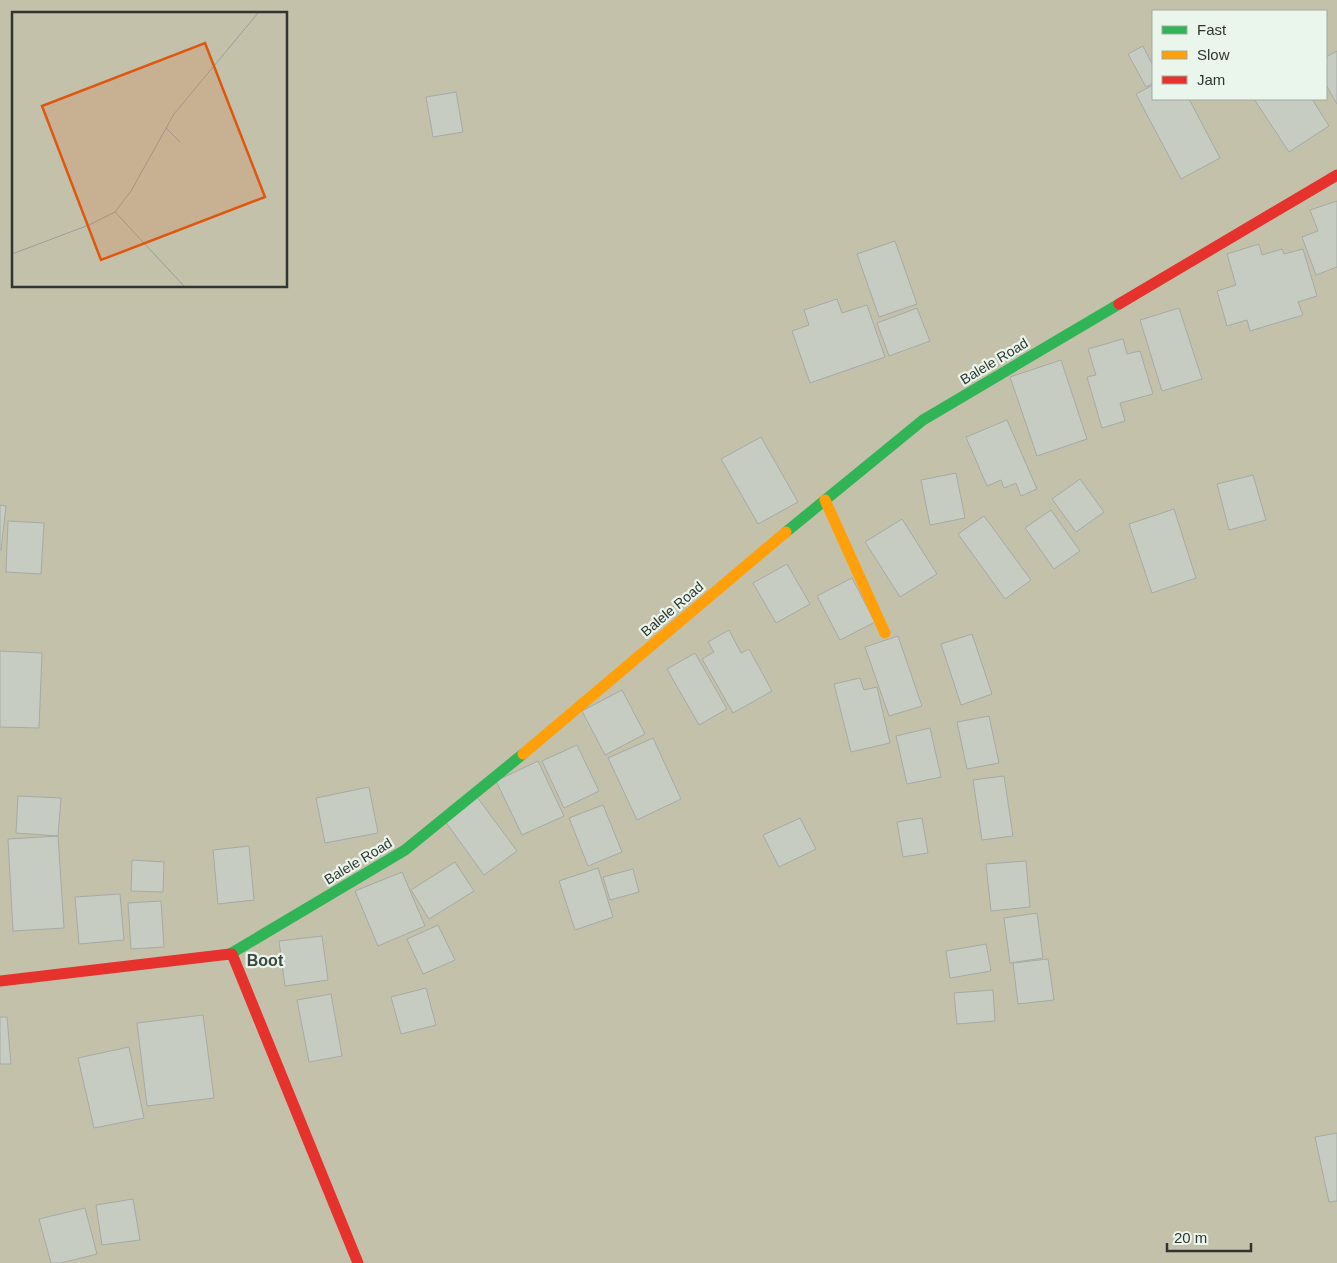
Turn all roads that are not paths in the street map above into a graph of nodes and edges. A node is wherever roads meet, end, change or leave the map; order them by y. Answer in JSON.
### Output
{"nodes":[{"id":1,"x":1337,"y":174,"type":"edge"},
{"id":2,"x":824,"y":500,"type":"junction"},
{"id":3,"x":886,"y":633,"type":"dead end"},
{"id":4,"x":232,"y":954,"type":"junction"},
{"id":5,"x":0,"y":981,"type":"edge"},
{"id":6,"x":358,"y":1263,"type":"edge"}],
"edges":[{"from":1,"to":2,"type":"street","name":"Balele Road"},
{"from":2,"to":3,"type":"street"},
{"from":2,"to":4,"type":"street","name":"Balele Road"},
{"from":4,"to":5,"type":"street","name":"Balele Road"},
{"from":4,"to":6,"type":"street"}]}
